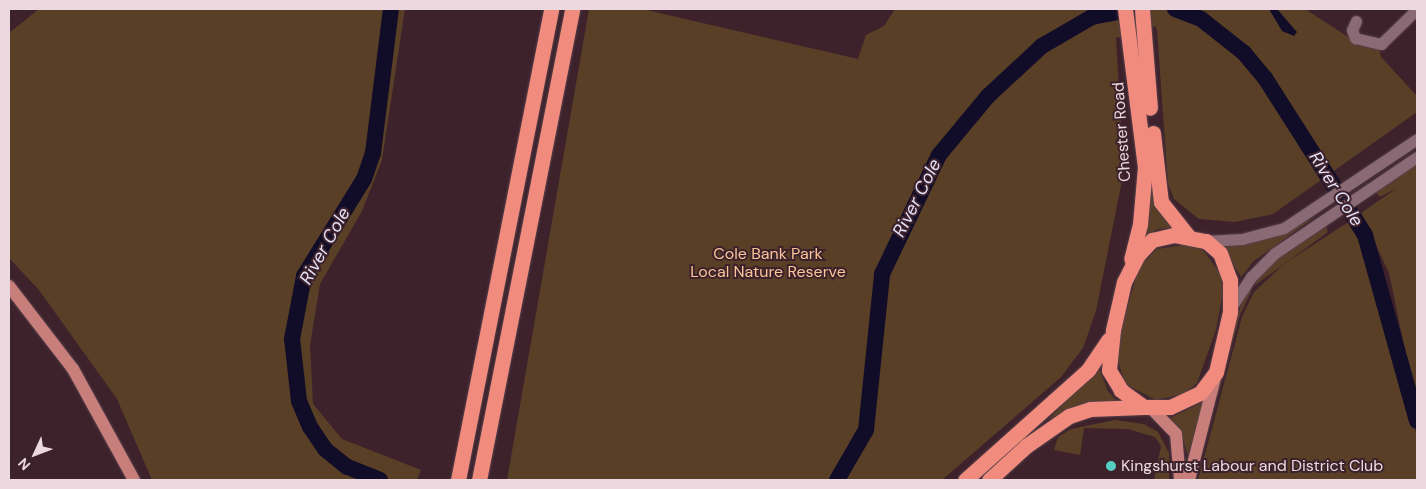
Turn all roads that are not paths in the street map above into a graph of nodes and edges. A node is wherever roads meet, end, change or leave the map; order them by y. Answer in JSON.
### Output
{"nodes":[{"id":1,"x":551,"y":9,"type":"edge"},
{"id":2,"x":572,"y":9,"type":"edge"},
{"id":3,"x":1125,"y":9,"type":"edge"},
{"id":4,"x":1142,"y":9,"type":"edge"},
{"id":5,"x":1414,"y":10,"type":"edge"},
{"id":6,"x":1356,"y":21,"type":"dead end"},
{"id":7,"x":1137,"y":44,"type":"junction"},
{"id":8,"x":1417,"y":139,"type":"edge"},
{"id":9,"x":1417,"y":157,"type":"edge"},
{"id":10,"x":1188,"y":236,"type":"junction"},
{"id":11,"x":1206,"y":241,"type":"junction"},
{"id":12,"x":1124,"y":282,"type":"junction"},
{"id":13,"x":9,"y":286,"type":"edge"},
{"id":14,"x":1230,"y":312,"type":"junction"},
{"id":15,"x":1113,"y":330,"type":"junction"},
{"id":16,"x":1216,"y":372,"type":"junction"},
{"id":17,"x":1147,"y":407,"type":"junction"},
{"id":18,"x":459,"y":475,"type":"edge"},
{"id":19,"x":479,"y":479,"type":"edge"},
{"id":20,"x":134,"y":480,"type":"edge"},
{"id":21,"x":965,"y":480,"type":"edge"},
{"id":22,"x":990,"y":480,"type":"edge"},
{"id":23,"x":1180,"y":480,"type":"edge"},
{"id":24,"x":1189,"y":480,"type":"edge"}],
"edges":[{"from":1,"to":18,"type":"highway"},
{"from":2,"to":19,"type":"highway"},
{"from":3,"to":7,"type":"highway","name":"Chester Road"},
{"from":4,"to":7,"type":"highway","name":"Chester Road"},
{"from":5,"to":6,"type":"street"},
{"from":7,"to":10,"type":"highway","name":"Chester Road"},
{"from":7,"to":12,"type":"highway","name":"Chester Road"},
{"from":8,"to":11,"type":"street"},
{"from":9,"to":14,"type":"street"},
{"from":10,"to":11,"type":"highway"},
{"from":10,"to":12,"type":"highway"},
{"from":11,"to":14,"type":"highway"},
{"from":12,"to":15,"type":"highway"},
{"from":13,"to":20,"type":"main road"},
{"from":14,"to":16,"type":"highway"},
{"from":15,"to":17,"type":"highway"},
{"from":15,"to":21,"type":"highway"},
{"from":16,"to":17,"type":"highway"},
{"from":16,"to":24,"type":"main road"},
{"from":17,"to":22,"type":"highway"},
{"from":17,"to":23,"type":"main road"}]}
